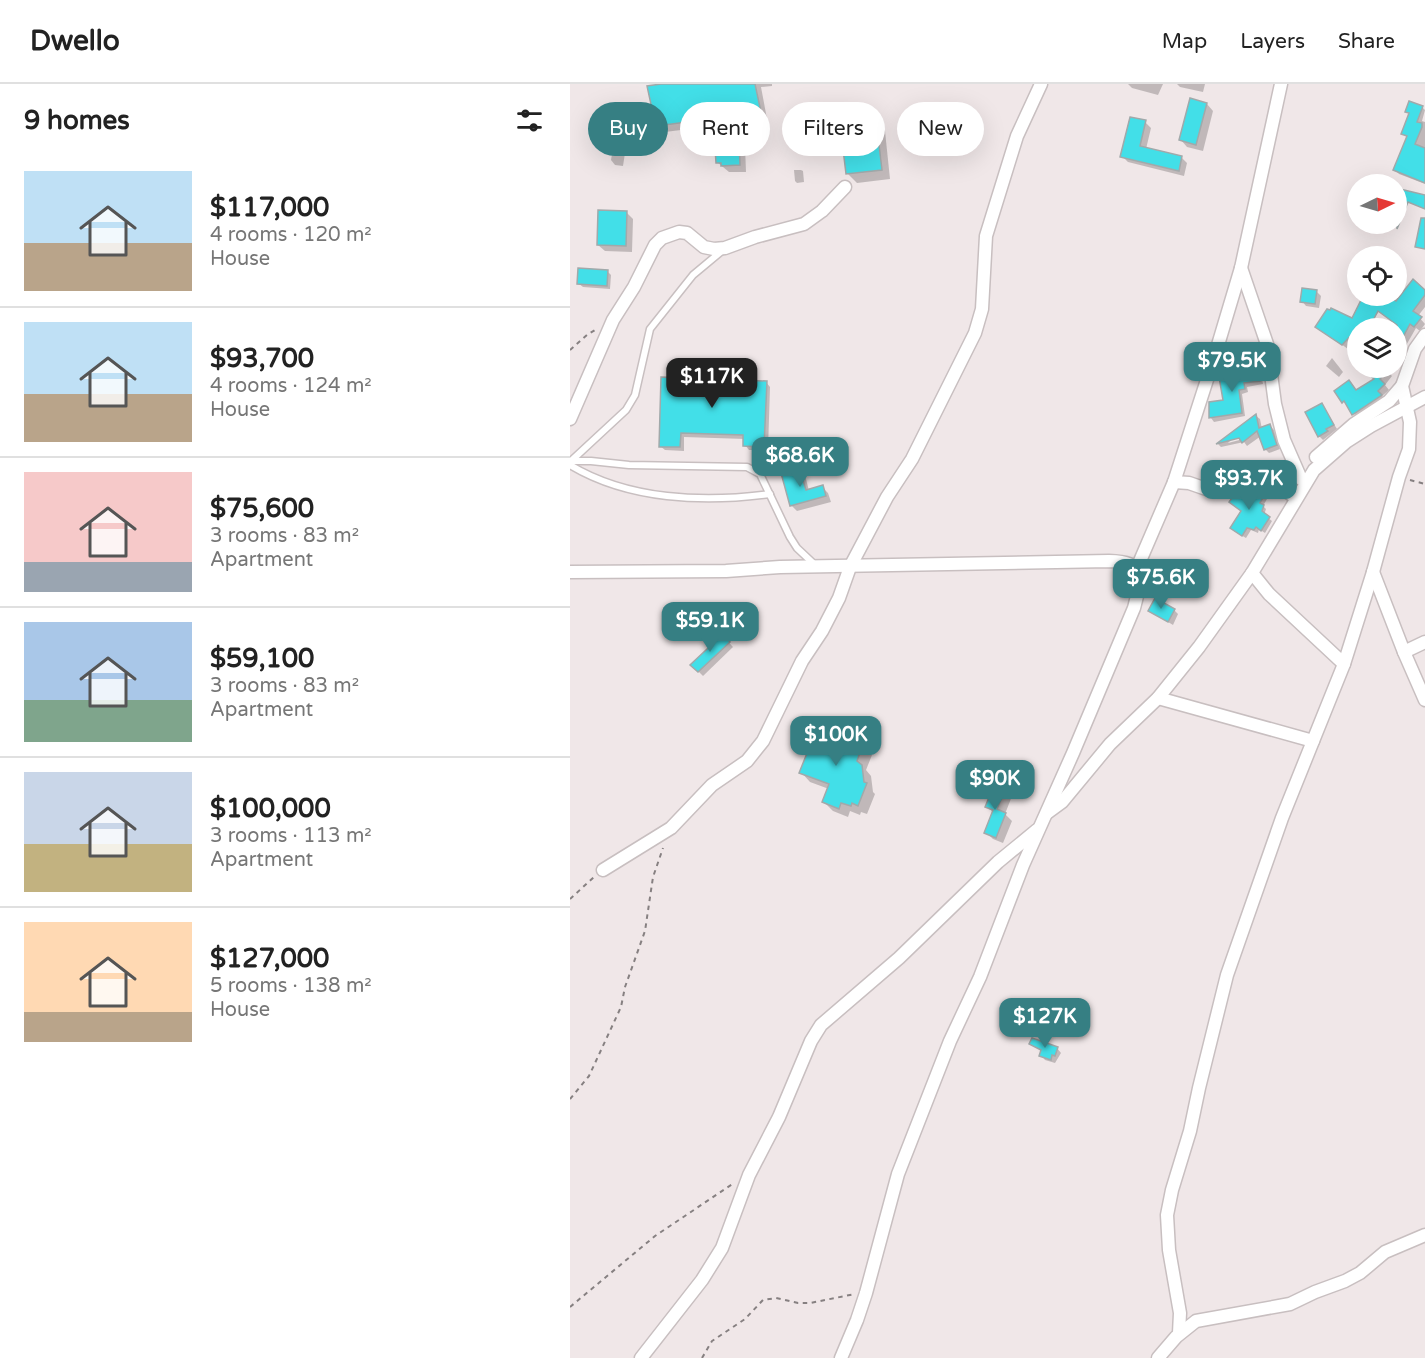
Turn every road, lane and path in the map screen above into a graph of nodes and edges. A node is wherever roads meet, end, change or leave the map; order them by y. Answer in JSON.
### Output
{"nodes":[{"id":1,"x":1041,"y":84,"type":"edge"},
{"id":2,"x":1281,"y":84,"type":"edge"},
{"id":3,"x":845,"y":187,"type":"dead end"},
{"id":4,"x":725,"y":249,"type":"junction"},
{"id":5,"x":1241,"y":268,"type":"junction"},
{"id":6,"x":596,"y":330,"type":"dead end"},
{"id":7,"x":1425,"y":335,"type":"edge"},
{"id":8,"x":570,"y":350,"type":"edge"},
{"id":9,"x":1402,"y":386,"type":"junction"},
{"id":10,"x":1425,"y":397,"type":"edge"},
{"id":11,"x":1407,"y":407,"type":"junction"},
{"id":12,"x":570,"y":419,"type":"edge"},
{"id":13,"x":570,"y":462,"type":"edge"},
{"id":14,"x":1399,"y":477,"type":"junction"},
{"id":15,"x":1301,"y":479,"type":"junction"},
{"id":16,"x":1174,"y":482,"type":"junction"},
{"id":17,"x":1425,"y":484,"type":"edge"},
{"id":18,"x":770,"y":494,"type":"junction"},
{"id":19,"x":1293,"y":496,"type":"junction"},
{"id":20,"x":1284,"y":519,"type":"junction"},
{"id":21,"x":817,"y":566,"type":"junction"},
{"id":22,"x":850,"y":567,"type":"junction"},
{"id":23,"x":1137,"y":568,"type":"junction"},
{"id":24,"x":570,"y":572,"type":"edge"},
{"id":25,"x":1373,"y":572,"type":"junction"},
{"id":26,"x":1252,"y":573,"type":"junction"},
{"id":27,"x":1425,"y":642,"type":"edge"},
{"id":28,"x":1404,"y":652,"type":"junction"},
{"id":29,"x":1344,"y":663,"type":"junction"},
{"id":30,"x":1158,"y":698,"type":"junction"},
{"id":31,"x":1425,"y":700,"type":"edge"},
{"id":32,"x":1313,"y":741,"type":"junction"},
{"id":33,"x":1046,"y":813,"type":"junction"},
{"id":34,"x":671,"y":828,"type":"junction"},
{"id":35,"x":1040,"y":828,"type":"junction"},
{"id":36,"x":603,"y":870,"type":"joint"},
{"id":37,"x":570,"y":899,"type":"edge"},
{"id":38,"x":570,"y":1099,"type":"edge"},
{"id":39,"x":749,"y":1175,"type":"junction"},
{"id":40,"x":1425,"y":1235,"type":"edge"},
{"id":41,"x":866,"y":1293,"type":"junction"},
{"id":42,"x":570,"y":1308,"type":"edge"},
{"id":43,"x":1179,"y":1333,"type":"junction"},
{"id":44,"x":641,"y":1358,"type":"edge"},
{"id":45,"x":702,"y":1358,"type":"edge"},
{"id":46,"x":840,"y":1358,"type":"edge"},
{"id":47,"x":1158,"y":1358,"type":"edge"}],
"edges":[{"from":1,"to":22,"type":"street"},
{"from":2,"to":5,"type":"street"},
{"from":3,"to":4,"type":"street"},
{"from":4,"to":12,"type":"street"},
{"from":4,"to":13,"type":"lane"},
{"from":5,"to":15,"type":"street"},
{"from":5,"to":16,"type":"street"},
{"from":6,"to":8,"type":"path"},
{"from":7,"to":9,"type":"street"},
{"from":9,"to":11,"type":"street"},
{"from":9,"to":15,"type":"street"},
{"from":10,"to":11,"type":"street"},
{"from":11,"to":14,"type":"street"},
{"from":11,"to":20,"type":"street"},
{"from":13,"to":18,"type":"lane"},
{"from":13,"to":18,"type":"lane"},
{"from":14,"to":17,"type":"path"},
{"from":14,"to":25,"type":"street"},
{"from":15,"to":19,"type":"street"},
{"from":16,"to":19,"type":"street"},
{"from":16,"to":23,"type":"street"},
{"from":18,"to":21,"type":"lane"},
{"from":19,"to":20,"type":"street"},
{"from":20,"to":26,"type":"street"},
{"from":21,"to":22,"type":"street"},
{"from":21,"to":24,"type":"street"},
{"from":22,"to":23,"type":"street"},
{"from":22,"to":34,"type":"street"},
{"from":23,"to":33,"type":"street"},
{"from":25,"to":28,"type":"street"},
{"from":25,"to":29,"type":"street"},
{"from":26,"to":29,"type":"street"},
{"from":26,"to":30,"type":"street"},
{"from":27,"to":28,"type":"street"},
{"from":28,"to":31,"type":"street"},
{"from":29,"to":32,"type":"street"},
{"from":30,"to":32,"type":"street"},
{"from":30,"to":33,"type":"street"},
{"from":32,"to":43,"type":"street"},
{"from":33,"to":35,"type":"street"},
{"from":34,"to":36,"type":"street"},
{"from":34,"to":38,"type":"path"},
{"from":35,"to":39,"type":"street"},
{"from":35,"to":41,"type":"street"},
{"from":36,"to":37,"type":"path"},
{"from":39,"to":42,"type":"path"},
{"from":39,"to":44,"type":"street"},
{"from":40,"to":43,"type":"street"},
{"from":41,"to":45,"type":"path"},
{"from":41,"to":46,"type":"street"},
{"from":43,"to":47,"type":"street"}]}
